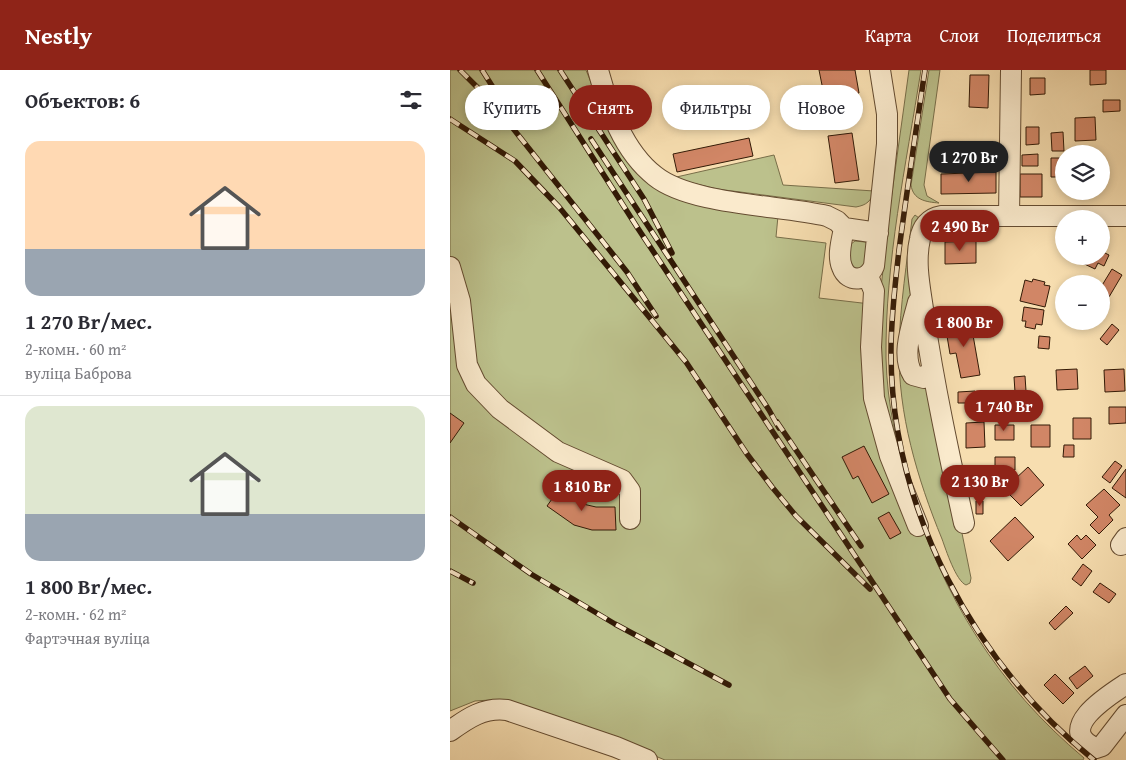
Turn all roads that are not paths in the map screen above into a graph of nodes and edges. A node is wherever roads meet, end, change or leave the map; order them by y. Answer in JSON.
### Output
{"nodes":[{"id":1,"x":598,"y":70,"type":"edge"},
{"id":2,"x":880,"y":70,"type":"edge"},
{"id":3,"x":1011,"y":70,"type":"edge"},
{"id":4,"x":1009,"y":216,"type":"junction"},
{"id":5,"x":1126,"y":216,"type":"edge"},
{"id":6,"x":844,"y":228,"type":"junction"},
{"id":7,"x":878,"y":233,"type":"junction"},
{"id":8,"x":450,"y":267,"type":"edge"},
{"id":9,"x":868,"y":276,"type":"junction"},
{"id":10,"x":630,"y":519,"type":"dead end"},
{"id":11,"x":964,"y":523,"type":"dead end"},
{"id":12,"x":918,"y":526,"type":"dead end"},
{"id":13,"x":1126,"y":684,"type":"edge"},
{"id":14,"x":1126,"y":715,"type":"edge"},
{"id":15,"x":450,"y":731,"type":"edge"},
{"id":16,"x":648,"y":760,"type":"edge"}],
"edges":[{"from":1,"to":6,"type":"street"},
{"from":2,"to":7,"type":"street"},
{"from":3,"to":4,"type":"street"},
{"from":4,"to":5,"type":"street"},
{"from":4,"to":11,"type":"street"},
{"from":6,"to":7,"type":"street"},
{"from":6,"to":9,"type":"street"},
{"from":7,"to":9,"type":"street"},
{"from":8,"to":10,"type":"street"},
{"from":9,"to":12,"type":"street"},
{"from":13,"to":14,"type":"street"},
{"from":15,"to":16,"type":"street"}]}
